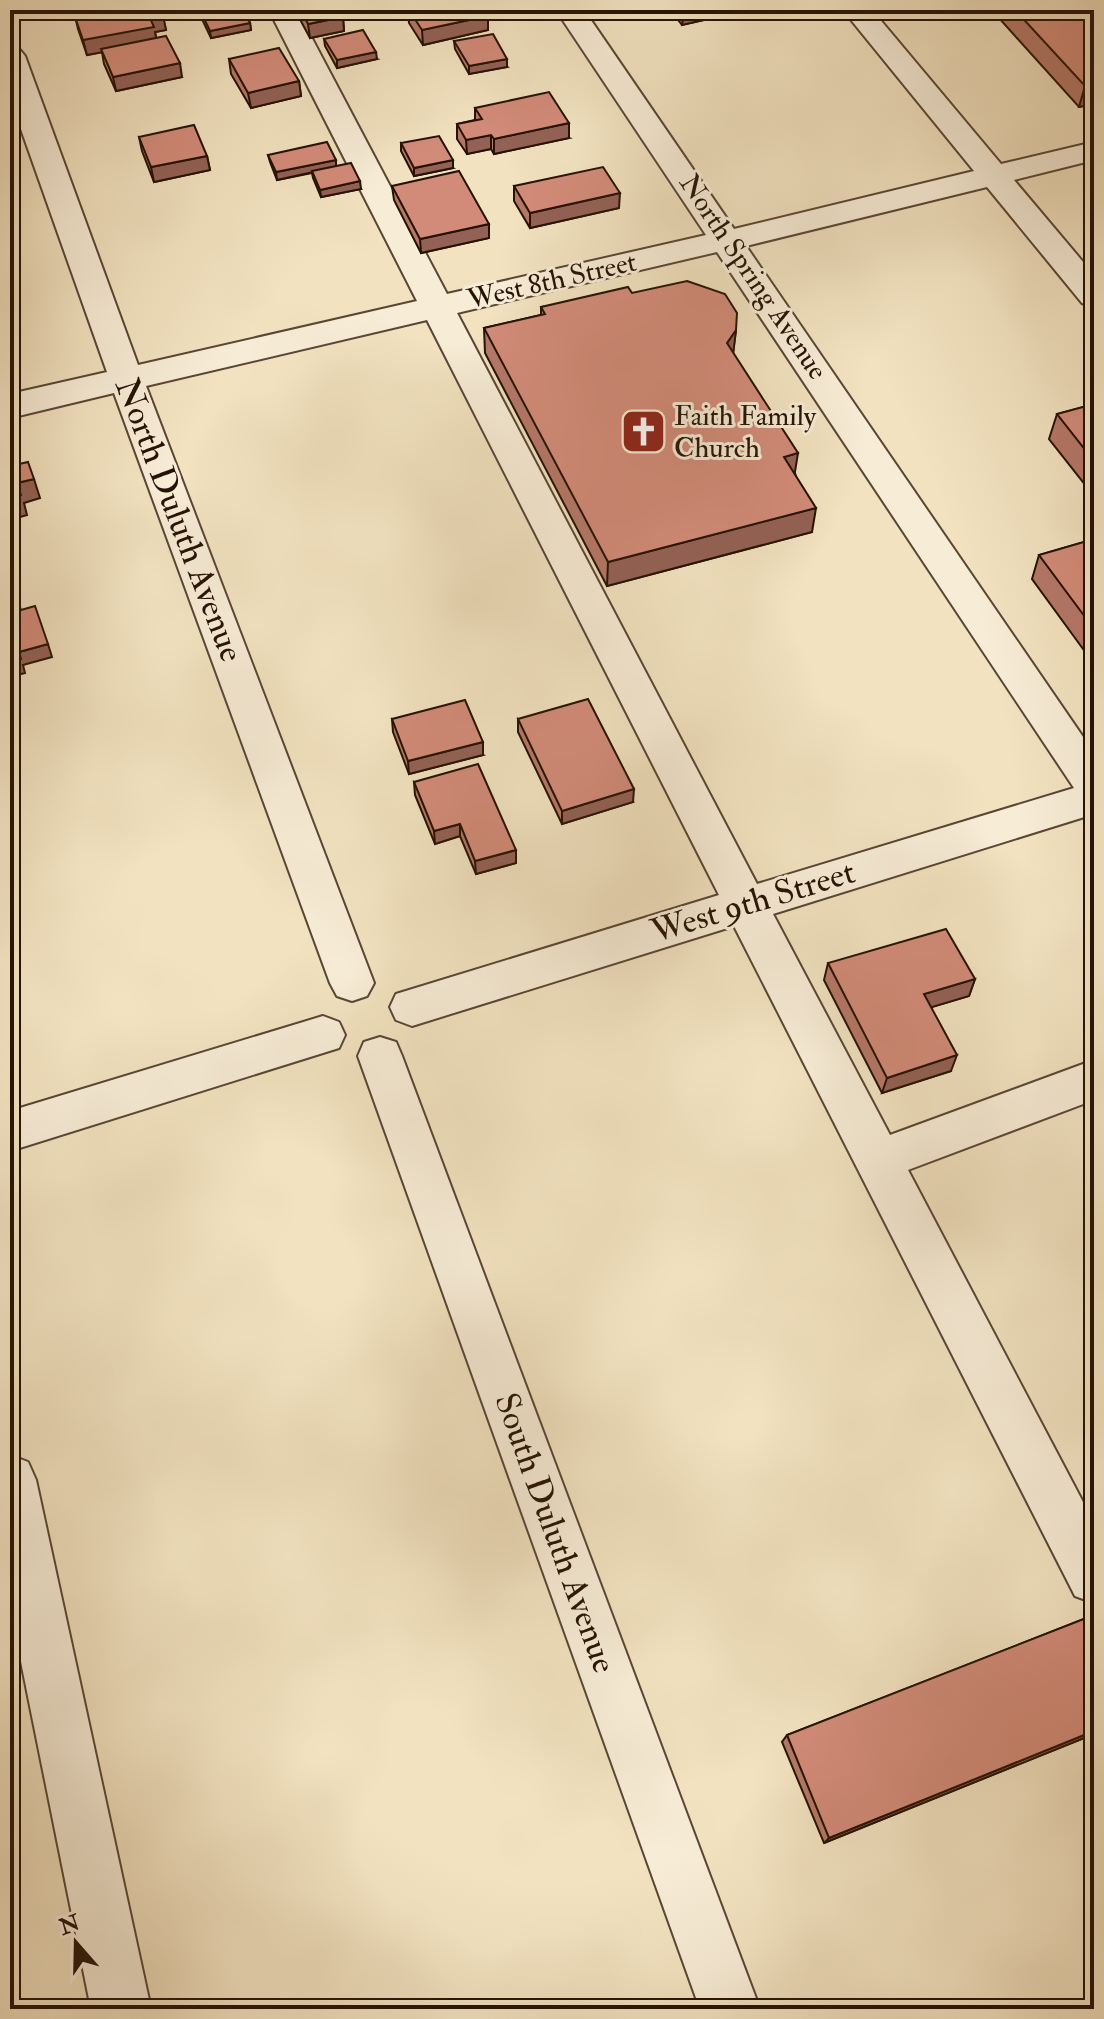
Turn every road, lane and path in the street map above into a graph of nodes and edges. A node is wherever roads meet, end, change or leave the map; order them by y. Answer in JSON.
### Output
{"nodes":[{"id":1,"x":283,"y":10,"type":"edge"},
{"id":2,"x":570,"y":10,"type":"edge"},
{"id":3,"x":857,"y":10,"type":"edge"},
{"id":4,"x":10,"y":56,"type":"edge"},
{"id":5,"x":1094,"y":151,"type":"edge"},
{"id":6,"x":994,"y":175,"type":"junction"},
{"id":7,"x":728,"y":240,"type":"junction"},
{"id":8,"x":1094,"y":296,"type":"edge"},
{"id":9,"x":435,"y":308,"type":"junction"},
{"id":10,"x":126,"y":379,"type":"junction"},
{"id":11,"x":10,"y":406,"type":"edge"},
{"id":12,"x":1094,"y":785,"type":"edge"},
{"id":13,"x":1094,"y":798,"type":"edge"},
{"id":14,"x":746,"y":904,"type":"junction"},
{"id":15,"x":352,"y":983,"type":"junction"},
{"id":16,"x":412,"y":1007,"type":"junction"},
{"id":17,"x":323,"y":1035,"type":"junction"},
{"id":18,"x":380,"y":1056,"type":"junction"},
{"id":19,"x":1094,"y":1080,"type":"edge"},
{"id":20,"x":10,"y":1131,"type":"edge"},
{"id":21,"x":879,"y":1160,"type":"junction"},
{"id":22,"x":10,"y":1480,"type":"edge"},
{"id":23,"x":1087,"y":1549,"type":"edge"},
{"id":24,"x":121,"y":2009,"type":"edge"},
{"id":25,"x":730,"y":2009,"type":"edge"}],
"edges":[{"from":1,"to":9,"type":"street"},
{"from":2,"to":7,"type":"street","name":"North Spring Avenue"},
{"from":3,"to":6,"type":"street"},
{"from":4,"to":10,"type":"street","name":"North Duluth Avenue"},
{"from":5,"to":6,"type":"street","name":"West 8th Street"},
{"from":6,"to":7,"type":"street","name":"West 8th Street"},
{"from":6,"to":8,"type":"street"},
{"from":7,"to":9,"type":"street","name":"West 8th Street"},
{"from":7,"to":12,"type":"street","name":"North Spring Avenue"},
{"from":9,"to":10,"type":"street","name":"West 8th Street"},
{"from":9,"to":14,"type":"street"},
{"from":10,"to":11,"type":"street","name":"West 8th Street"},
{"from":10,"to":15,"type":"street","name":"North Duluth Avenue"},
{"from":13,"to":14,"type":"street","name":"West 9th Street"},
{"from":14,"to":16,"type":"street","name":"West 9th Street"},
{"from":14,"to":21,"type":"street"},
{"from":15,"to":16,"type":"street"},
{"from":15,"to":17,"type":"street"},
{"from":16,"to":18,"type":"street"},
{"from":17,"to":18,"type":"street"},
{"from":17,"to":20,"type":"street"},
{"from":18,"to":25,"type":"street","name":"South Duluth Avenue"},
{"from":19,"to":21,"type":"street"},
{"from":21,"to":23,"type":"street"},
{"from":22,"to":24,"type":"street"}]}
